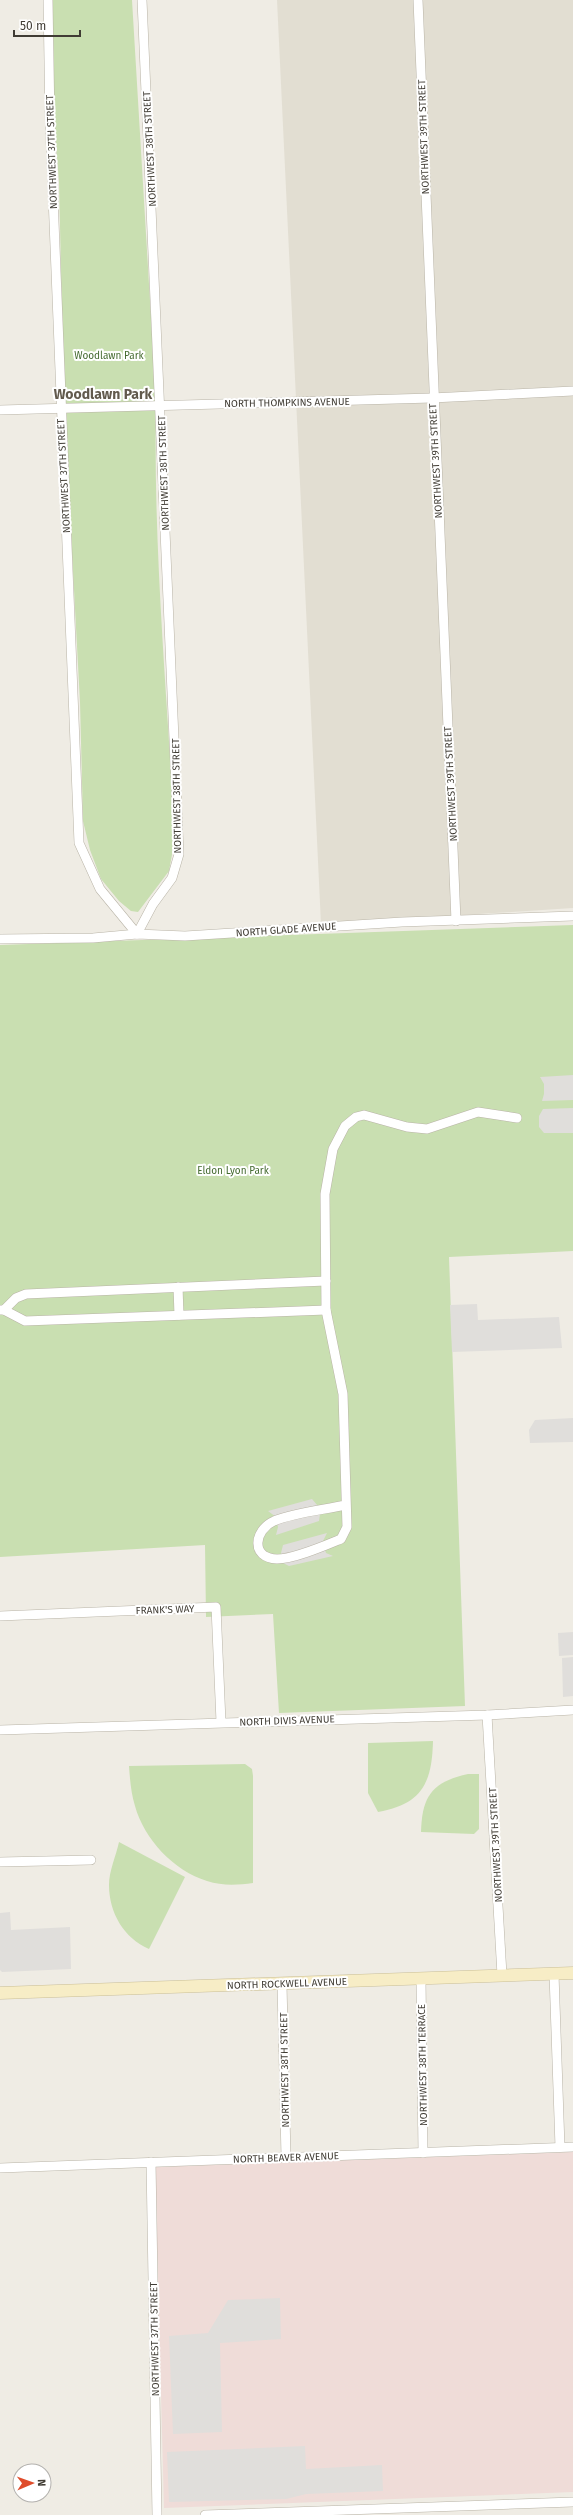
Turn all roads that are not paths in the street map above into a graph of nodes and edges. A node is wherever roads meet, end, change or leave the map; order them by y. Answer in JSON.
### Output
{"nodes":[{"id":1,"x":48,"y":0,"type":"edge"},
{"id":2,"x":142,"y":0,"type":"edge"},
{"id":3,"x":418,"y":0,"type":"edge"},
{"id":4,"x":573,"y":391,"type":"edge"},
{"id":5,"x":432,"y":398,"type":"junction"},
{"id":6,"x":160,"y":405,"type":"junction"},
{"id":7,"x":60,"y":407,"type":"junction"},
{"id":8,"x":0,"y":410,"type":"edge"},
{"id":9,"x":573,"y":916,"type":"edge"},
{"id":10,"x":456,"y":921,"type":"junction"},
{"id":11,"x":137,"y":934,"type":"junction"},
{"id":12,"x":0,"y":939,"type":"edge"},
{"id":13,"x":517,"y":1118,"type":"dead end"},
{"id":14,"x":326,"y":1281,"type":"junction"},
{"id":15,"x":178,"y":1287,"type":"junction"},
{"id":16,"x":2,"y":1310,"type":"edge"},
{"id":17,"x":326,"y":1310,"type":"junction"},
{"id":18,"x":179,"y":1315,"type":"junction"},
{"id":19,"x":346,"y":1505,"type":"junction"},
{"id":20,"x":0,"y":1616,"type":"edge"},
{"id":21,"x":573,"y":1710,"type":"edge"},
{"id":22,"x":488,"y":1715,"type":"junction"},
{"id":23,"x":221,"y":1722,"type":"junction"},
{"id":24,"x":0,"y":1730,"type":"edge"},
{"id":25,"x":91,"y":1860,"type":"dead end"},
{"id":26,"x":0,"y":1862,"type":"edge"},
{"id":27,"x":573,"y":1973,"type":"edge"},
{"id":28,"x":554,"y":1974,"type":"junction"},
{"id":29,"x":502,"y":1975,"type":"junction"},
{"id":30,"x":421,"y":1978,"type":"junction"},
{"id":31,"x":282,"y":1984,"type":"junction"},
{"id":32,"x":0,"y":1993,"type":"edge"},
{"id":33,"x":573,"y":2147,"type":"edge"},
{"id":34,"x":560,"y":2148,"type":"junction"},
{"id":35,"x":423,"y":2153,"type":"junction"},
{"id":36,"x":286,"y":2157,"type":"junction"},
{"id":37,"x":151,"y":2162,"type":"junction"},
{"id":38,"x":0,"y":2168,"type":"edge"},
{"id":39,"x":573,"y":2502,"type":"edge"},
{"id":40,"x":426,"y":2511,"type":"edge"},
{"id":41,"x":157,"y":2515,"type":"edge"},
{"id":42,"x":205,"y":2515,"type":"edge"}],
"edges":[{"from":1,"to":7,"type":"street","name":"NORTHWEST 37TH STREET"},
{"from":2,"to":6,"type":"street","name":"NORTHWEST 38TH STREET"},
{"from":3,"to":5,"type":"street","name":"NORTHWEST 39TH STREET"},
{"from":4,"to":5,"type":"street","name":"NORTH THOMPKINS AVENUE"},
{"from":5,"to":6,"type":"street","name":"NORTH THOMPKINS AVENUE"},
{"from":5,"to":10,"type":"street","name":"NORTHWEST 39TH STREET"},
{"from":6,"to":7,"type":"street","name":"NORTH THOMPKINS AVENUE"},
{"from":6,"to":11,"type":"street","name":"NORTHWEST 38TH STREET"},
{"from":7,"to":8,"type":"street","name":"NORTH THOMPKINS AVENUE"},
{"from":7,"to":11,"type":"street","name":"NORTHWEST 37TH STREET"},
{"from":9,"to":10,"type":"street","name":"NORTH GLADE AVENUE"},
{"from":10,"to":11,"type":"street","name":"NORTH GLADE AVENUE"},
{"from":11,"to":12,"type":"street","name":"NORTH GLADE AVENUE"},
{"from":13,"to":14,"type":"street"},
{"from":14,"to":15,"type":"street"},
{"from":14,"to":17,"type":"street"},
{"from":15,"to":16,"type":"street"},
{"from":15,"to":18,"type":"street"},
{"from":16,"to":18,"type":"street"},
{"from":17,"to":18,"type":"street"},
{"from":17,"to":19,"type":"street"},
{"from":19,"to":19,"type":"street"},
{"from":20,"to":23,"type":"street","name":"FRANK'S WAY"},
{"from":21,"to":22,"type":"street","name":"NORTH DIVIS AVENUE"},
{"from":22,"to":23,"type":"street","name":"NORTH DIVIS AVENUE"},
{"from":22,"to":29,"type":"street","name":"NORTHWEST 39TH STREET"},
{"from":23,"to":24,"type":"street","name":"NORTH DIVIS AVENUE"},
{"from":25,"to":26,"type":"street"},
{"from":27,"to":28,"type":"main road","name":"NORTH ROCKWELL AVENUE"},
{"from":28,"to":29,"type":"main road","name":"NORTH ROCKWELL AVENUE"},
{"from":28,"to":34,"type":"street"},
{"from":29,"to":30,"type":"main road","name":"NORTH ROCKWELL AVENUE"},
{"from":30,"to":31,"type":"main road","name":"NORTH ROCKWELL AVENUE"},
{"from":30,"to":35,"type":"street","name":"NORTHWEST 38TH TERRACE"},
{"from":31,"to":32,"type":"main road","name":"NORTH ROCKWELL AVENUE"},
{"from":31,"to":36,"type":"street","name":"NORTHWEST 38TH STREET"},
{"from":33,"to":34,"type":"street","name":"NORTH BEAVER AVENUE"},
{"from":34,"to":35,"type":"street","name":"NORTH BEAVER AVENUE"},
{"from":35,"to":36,"type":"street","name":"NORTH BEAVER AVENUE"},
{"from":36,"to":37,"type":"street","name":"NORTH BEAVER AVENUE"},
{"from":37,"to":38,"type":"street","name":"NORTH BEAVER AVENUE"},
{"from":37,"to":41,"type":"street","name":"NORTHWEST 37TH STREET"},
{"from":39,"to":40,"type":"street"},
{"from":40,"to":42,"type":"street"}]}
